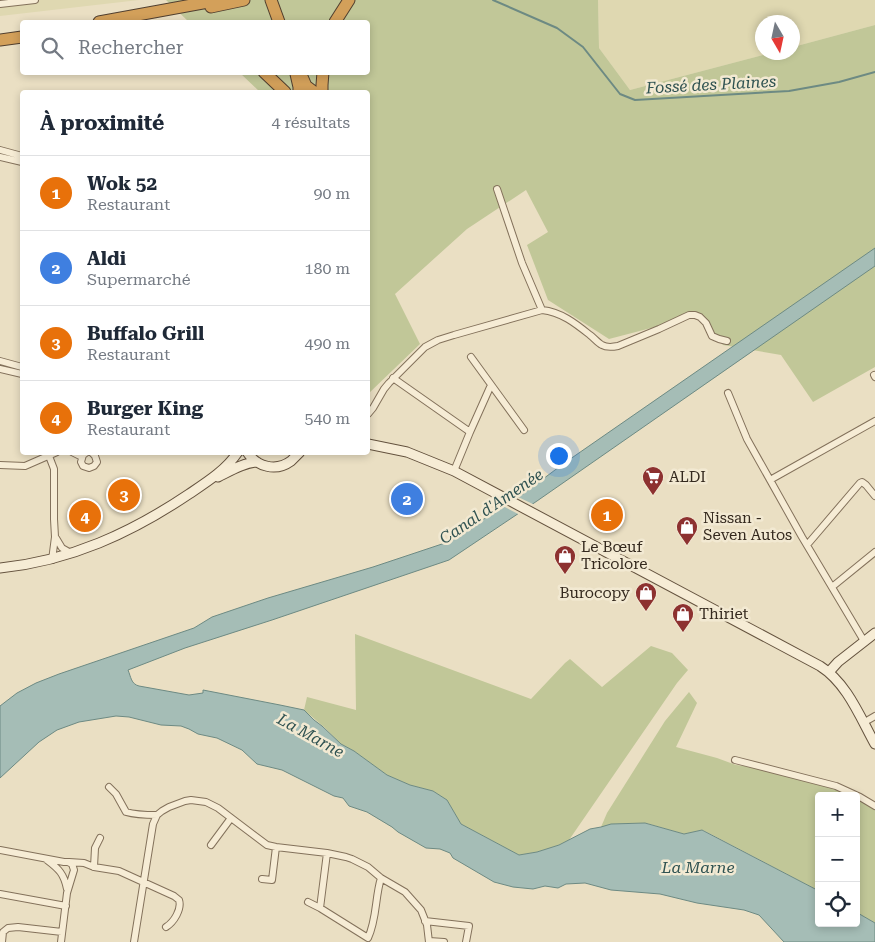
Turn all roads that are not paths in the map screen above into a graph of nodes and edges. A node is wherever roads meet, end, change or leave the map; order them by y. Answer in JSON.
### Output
{"nodes":[{"id":1,"x":35,"y":0,"type":"edge"},
{"id":2,"x":197,"y":0,"type":"edge"},
{"id":3,"x":218,"y":0,"type":"edge"},
{"id":4,"x":244,"y":0,"type":"edge"},
{"id":5,"x":349,"y":0,"type":"edge"},
{"id":6,"x":275,"y":3,"type":"edge"},
{"id":7,"x":0,"y":4,"type":"edge"},
{"id":8,"x":176,"y":9,"type":"junction"},
{"id":9,"x":111,"y":20,"type":"edge"},
{"id":10,"x":139,"y":20,"type":"edge"},
{"id":11,"x":278,"y":20,"type":"edge"},
{"id":12,"x":283,"y":20,"type":"edge"},
{"id":13,"x":336,"y":20,"type":"edge"},
{"id":14,"x":20,"y":33,"type":"edge"},
{"id":15,"x":0,"y":36,"type":"edge"},
{"id":16,"x":20,"y":38,"type":"edge"},
{"id":17,"x":0,"y":40,"type":"edge"},
{"id":18,"x":267,"y":75,"type":"edge"},
{"id":19,"x":296,"y":75,"type":"edge"},
{"id":20,"x":301,"y":75,"type":"edge"},
{"id":21,"x":323,"y":75,"type":"edge"},
{"id":22,"x":283,"y":90,"type":"edge"},
{"id":23,"x":299,"y":90,"type":"edge"},
{"id":24,"x":311,"y":90,"type":"edge"},
{"id":25,"x":322,"y":90,"type":"edge"},
{"id":26,"x":0,"y":150,"type":"edge"},
{"id":27,"x":20,"y":155,"type":"edge"},
{"id":28,"x":0,"y":157,"type":"edge"},
{"id":29,"x":20,"y":162,"type":"edge"},
{"id":30,"x":497,"y":189,"type":"dead end"},
{"id":31,"x":542,"y":310,"type":"junction"},
{"id":32,"x":726,"y":341,"type":"dead end"},
{"id":33,"x":471,"y":357,"type":"dead end"},
{"id":34,"x":0,"y":361,"type":"edge"},
{"id":35,"x":20,"y":366,"type":"edge"},
{"id":36,"x":0,"y":369,"type":"edge"},
{"id":37,"x":20,"y":374,"type":"edge"},
{"id":38,"x":393,"y":378,"type":"junction"},
{"id":39,"x":491,"y":385,"type":"junction"},
{"id":40,"x":728,"y":393,"type":"dead end"},
{"id":41,"x":370,"y":411,"type":"edge"},
{"id":42,"x":875,"y":421,"type":"edge"},
{"id":43,"x":524,"y":430,"type":"dead end"},
{"id":44,"x":470,"y":432,"type":"junction"},
{"id":45,"x":370,"y":444,"type":"edge"},
{"id":46,"x":370,"y":449,"type":"edge"},
{"id":47,"x":236,"y":455,"type":"edge"},
{"id":48,"x":250,"y":455,"type":"edge"},
{"id":49,"x":296,"y":455,"type":"edge"},
{"id":50,"x":49,"y":456,"type":"joint"},
{"id":51,"x":420,"y":458,"type":"junction"},
{"id":52,"x":257,"y":462,"type":"junction"},
{"id":53,"x":0,"y":465,"type":"edge"},
{"id":54,"x":454,"y":471,"type":"junction"},
{"id":55,"x":770,"y":480,"type":"junction"},
{"id":56,"x":207,"y":482,"type":"junction"},
{"id":57,"x":875,"y":496,"type":"edge"},
{"id":58,"x":55,"y":537,"type":"junction"},
{"id":59,"x":807,"y":545,"type":"junction"},
{"id":60,"x":875,"y":552,"type":"edge"},
{"id":61,"x":72,"y":554,"type":"junction"},
{"id":62,"x":52,"y":560,"type":"junction"},
{"id":63,"x":0,"y":568,"type":"edge"},
{"id":64,"x":832,"y":587,"type":"junction"},
{"id":65,"x":875,"y":633,"type":"edge"},
{"id":66,"x":864,"y":642,"type":"junction"},
{"id":67,"x":829,"y":672,"type":"junction"},
{"id":68,"x":875,"y":716,"type":"edge"},
{"id":69,"x":864,"y":722,"type":"junction"},
{"id":70,"x":875,"y":744,"type":"edge"},
{"id":71,"x":735,"y":760,"type":"dead end"},
{"id":72,"x":109,"y":787,"type":"dead end"},
{"id":73,"x":875,"y":806,"type":"edge"},
{"id":74,"x":157,"y":815,"type":"junction"},
{"id":75,"x":231,"y":818,"type":"junction"},
{"id":76,"x":100,"y":838,"type":"dead end"},
{"id":77,"x":211,"y":845,"type":"dead end"},
{"id":78,"x":276,"y":847,"type":"junction"},
{"id":79,"x":0,"y":850,"type":"edge"},
{"id":80,"x":327,"y":854,"type":"junction"},
{"id":81,"x":46,"y":858,"type":"junction"},
{"id":82,"x":66,"y":862,"type":"junction"},
{"id":83,"x":94,"y":866,"type":"junction"},
{"id":84,"x":62,"y":872,"type":"junction"},
{"id":85,"x":73,"y":872,"type":"junction"},
{"id":86,"x":381,"y":878,"type":"junction"},
{"id":87,"x":262,"y":879,"type":"dead end"},
{"id":88,"x":143,"y":882,"type":"junction"},
{"id":89,"x":67,"y":893,"type":"junction"},
{"id":90,"x":0,"y":894,"type":"edge"},
{"id":91,"x":308,"y":902,"type":"dead end"},
{"id":92,"x":66,"y":906,"type":"junction"},
{"id":93,"x":320,"y":908,"type":"junction"},
{"id":94,"x":425,"y":920,"type":"junction"},
{"id":95,"x":166,"y":927,"type":"dead end"},
{"id":96,"x":62,"y":932,"type":"junction"},
{"id":97,"x":429,"y":941,"type":"edge"},
{"id":98,"x":2,"y":942,"type":"edge"},
{"id":99,"x":61,"y":942,"type":"edge"},
{"id":100,"x":134,"y":942,"type":"edge"},
{"id":101,"x":444,"y":942,"type":"edge"},
{"id":102,"x":466,"y":942,"type":"edge"}],
"edges":[{"from":1,"to":7,"type":"street"},
{"from":2,"to":8,"type":"highway"},
{"from":3,"to":8,"type":"highway"},
{"from":4,"to":10,"type":"highway"},
{"from":5,"to":13,"type":"highway"},
{"from":6,"to":11,"type":"highway"},
{"from":6,"to":12,"type":"highway"},
{"from":8,"to":9,"type":"highway"},
{"from":14,"to":15,"type":"highway"},
{"from":16,"to":17,"type":"highway"},
{"from":18,"to":22,"type":"highway"},
{"from":19,"to":23,"type":"highway"},
{"from":20,"to":24,"type":"highway"},
{"from":21,"to":25,"type":"highway"},
{"from":26,"to":27,"type":"street"},
{"from":28,"to":29,"type":"street"},
{"from":30,"to":31,"type":"street"},
{"from":31,"to":32,"type":"street"},
{"from":31,"to":38,"type":"street"},
{"from":33,"to":39,"type":"street"},
{"from":34,"to":35,"type":"street"},
{"from":36,"to":37,"type":"street"},
{"from":38,"to":41,"type":"street"},
{"from":38,"to":44,"type":"street"},
{"from":39,"to":43,"type":"street"},
{"from":39,"to":44,"type":"street"},
{"from":40,"to":55,"type":"street"},
{"from":42,"to":55,"type":"street"},
{"from":44,"to":54,"type":"street"},
{"from":45,"to":51,"type":"main road"},
{"from":46,"to":51,"type":"main road"},
{"from":47,"to":56,"type":"main road"},
{"from":48,"to":52,"type":"main road"},
{"from":49,"to":52,"type":"main road"},
{"from":50,"to":53,"type":"street"},
{"from":50,"to":58,"type":"street"},
{"from":51,"to":54,"type":"main road"},
{"from":52,"to":56,"type":"main road"},
{"from":54,"to":67,"type":"main road"},
{"from":55,"to":59,"type":"street"},
{"from":56,"to":61,"type":"main road"},
{"from":57,"to":59,"type":"street"},
{"from":58,"to":61,"type":"street"},
{"from":58,"to":62,"type":"street"},
{"from":59,"to":64,"type":"street"},
{"from":60,"to":64,"type":"street"},
{"from":61,"to":62,"type":"main road"},
{"from":62,"to":63,"type":"main road"},
{"from":64,"to":66,"type":"street"},
{"from":65,"to":66,"type":"main road"},
{"from":66,"to":67,"type":"main road"},
{"from":67,"to":69,"type":"main road"},
{"from":68,"to":69,"type":"street"},
{"from":69,"to":70,"type":"main road"},
{"from":71,"to":73,"type":"street"},
{"from":72,"to":74,"type":"street"},
{"from":74,"to":75,"type":"street"},
{"from":74,"to":88,"type":"street"},
{"from":75,"to":77,"type":"street"},
{"from":75,"to":78,"type":"street"},
{"from":76,"to":83,"type":"street"},
{"from":78,"to":80,"type":"street"},
{"from":78,"to":87,"type":"street"},
{"from":79,"to":81,"type":"street"},
{"from":80,"to":86,"type":"street"},
{"from":80,"to":93,"type":"street"},
{"from":81,"to":82,"type":"street"},
{"from":81,"to":84,"type":"street"},
{"from":82,"to":83,"type":"street"},
{"from":82,"to":84,"type":"street"},
{"from":82,"to":85,"type":"street"},
{"from":83,"to":85,"type":"street"},
{"from":83,"to":88,"type":"street"},
{"from":84,"to":85,"type":"street"},
{"from":84,"to":89,"type":"street"},
{"from":85,"to":89,"type":"street"},
{"from":86,"to":93,"type":"street"},
{"from":86,"to":94,"type":"street"},
{"from":88,"to":95,"type":"street"},
{"from":88,"to":100,"type":"street"},
{"from":89,"to":92,"type":"street"},
{"from":90,"to":92,"type":"street"},
{"from":91,"to":93,"type":"street"},
{"from":92,"to":96,"type":"street"},
{"from":94,"to":97,"type":"street"},
{"from":94,"to":102,"type":"street"},
{"from":96,"to":98,"type":"street"},
{"from":96,"to":99,"type":"street"},
{"from":97,"to":101,"type":"street"}]}
